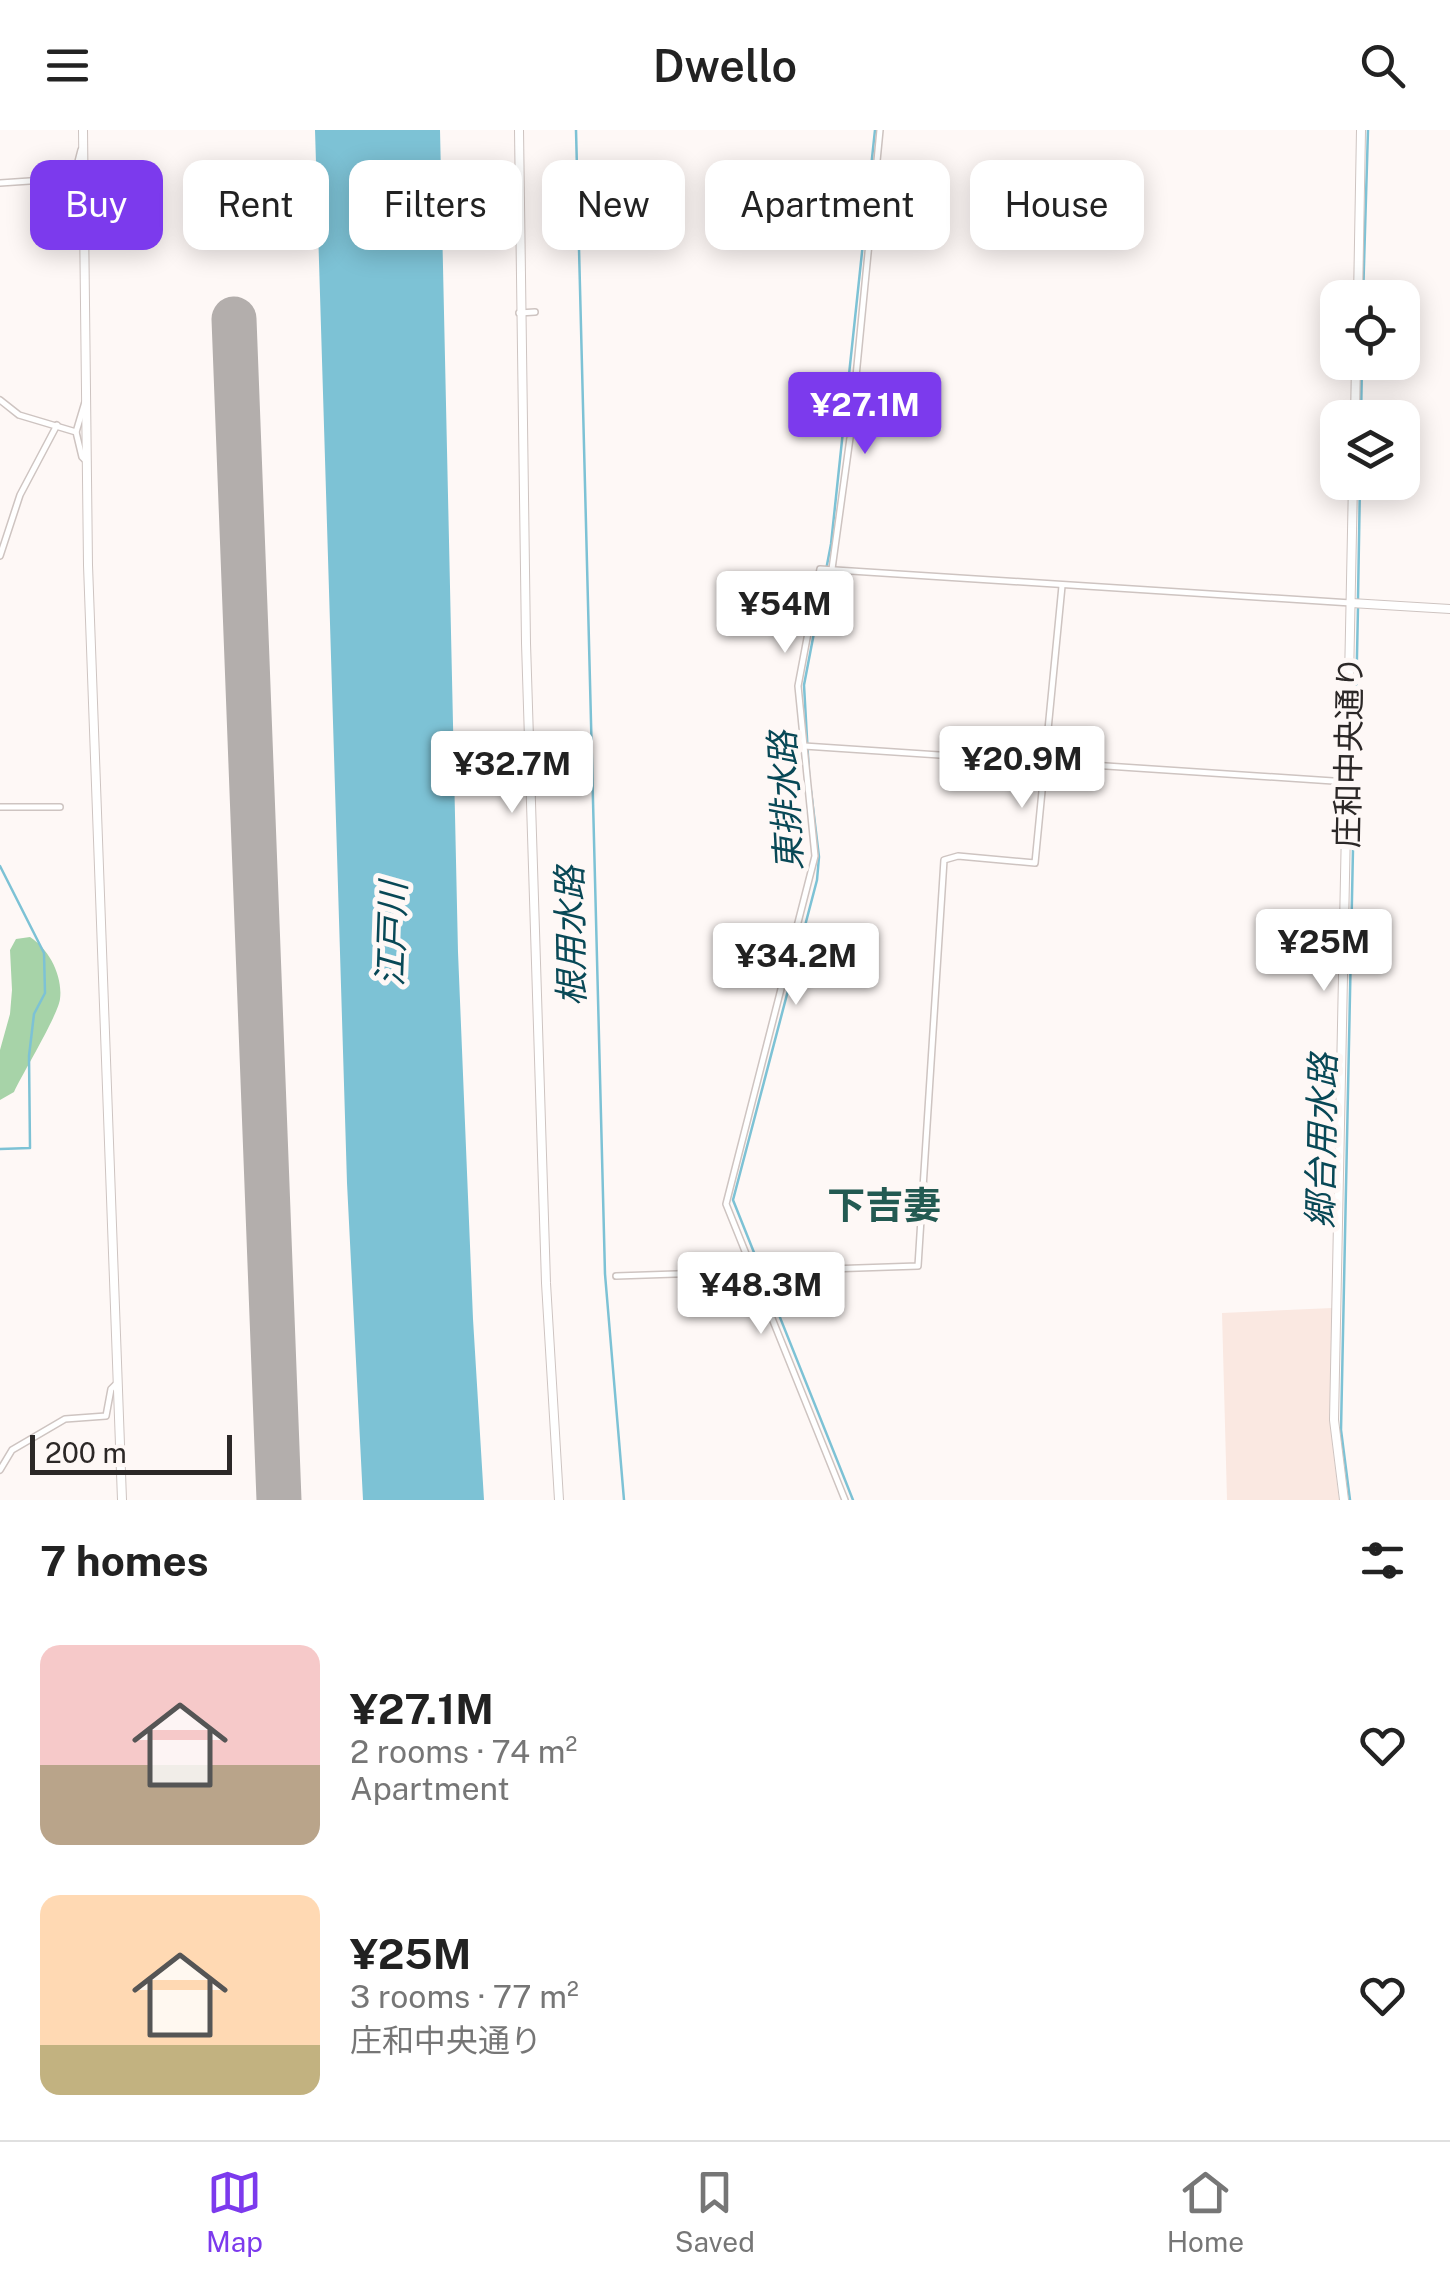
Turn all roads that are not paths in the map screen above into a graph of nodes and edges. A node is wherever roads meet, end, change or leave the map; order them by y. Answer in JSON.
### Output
{"nodes":[{"id":1,"x":83,"y":130,"type":"edge"},
{"id":2,"x":519,"y":130,"type":"edge"},
{"id":3,"x":880,"y":130,"type":"edge"},
{"id":4,"x":1361,"y":130,"type":"edge"},
{"id":5,"x":83,"y":147,"type":"junction"},
{"id":6,"x":79,"y":160,"type":"edge"},
{"id":7,"x":83,"y":160,"type":"edge"},
{"id":8,"x":30,"y":180,"type":"edge"},
{"id":9,"x":0,"y":182,"type":"edge"},
{"id":10,"x":83,"y":250,"type":"edge"},
{"id":11,"x":1358,"y":280,"type":"edge"},
{"id":12,"x":535,"y":312,"type":"dead end"},
{"id":13,"x":520,"y":313,"type":"junction"},
{"id":14,"x":86,"y":399,"type":"junction"},
{"id":15,"x":0,"y":400,"type":"edge"},
{"id":16,"x":57,"y":426,"type":"junction"},
{"id":17,"x":76,"y":432,"type":"junction"},
{"id":18,"x":86,"y":462,"type":"junction"},
{"id":19,"x":1354,"y":500,"type":"edge"},
{"id":20,"x":0,"y":556,"type":"edge"},
{"id":21,"x":828,"y":569,"type":"junction"},
{"id":22,"x":1062,"y":586,"type":"junction"},
{"id":23,"x":1352,"y":602,"type":"junction"},
{"id":24,"x":1450,"y":609,"type":"edge"},
{"id":25,"x":804,"y":746,"type":"junction"},
{"id":26,"x":1044,"y":762,"type":"junction"},
{"id":27,"x":1348,"y":782,"type":"junction"},
{"id":28,"x":0,"y":807,"type":"edge"},
{"id":29,"x":60,"y":807,"type":"dead end"},
{"id":30,"x":754,"y":1272,"type":"junction"},
{"id":31,"x":616,"y":1276,"type":"dead end"},
{"id":32,"x":117,"y":1383,"type":"junction"},
{"id":33,"x":0,"y":1470,"type":"edge"},
{"id":34,"x":122,"y":1500,"type":"edge"},
{"id":35,"x":559,"y":1500,"type":"edge"},
{"id":36,"x":846,"y":1500,"type":"edge"},
{"id":37,"x":1344,"y":1500,"type":"edge"}],
"edges":[{"from":1,"to":5,"type":"street"},
{"from":2,"to":13,"type":"street"},
{"from":3,"to":21,"type":"street"},
{"from":4,"to":11,"type":"street"},
{"from":5,"to":6,"type":"street"},
{"from":5,"to":7,"type":"street"},
{"from":8,"to":9,"type":"street"},
{"from":10,"to":14,"type":"street"},
{"from":12,"to":13,"type":"street"},
{"from":13,"to":35,"type":"street"},
{"from":14,"to":17,"type":"street"},
{"from":14,"to":18,"type":"street"},
{"from":15,"to":16,"type":"street"},
{"from":16,"to":17,"type":"street"},
{"from":16,"to":20,"type":"street"},
{"from":17,"to":18,"type":"street"},
{"from":18,"to":32,"type":"street"},
{"from":19,"to":23,"type":"street","name":"庄和中央通り"},
{"from":21,"to":22,"type":"street"},
{"from":21,"to":25,"type":"street"},
{"from":22,"to":23,"type":"street"},
{"from":22,"to":26,"type":"street"},
{"from":23,"to":24,"type":"street"},
{"from":23,"to":27,"type":"street","name":"庄和中央通り"},
{"from":25,"to":26,"type":"street"},
{"from":25,"to":30,"type":"street"},
{"from":26,"to":27,"type":"street"},
{"from":26,"to":30,"type":"street"},
{"from":27,"to":37,"type":"street","name":"庄和中央通り"},
{"from":28,"to":29,"type":"street"},
{"from":30,"to":31,"type":"street"},
{"from":30,"to":36,"type":"street"},
{"from":32,"to":33,"type":"street"},
{"from":32,"to":34,"type":"street"}]}
